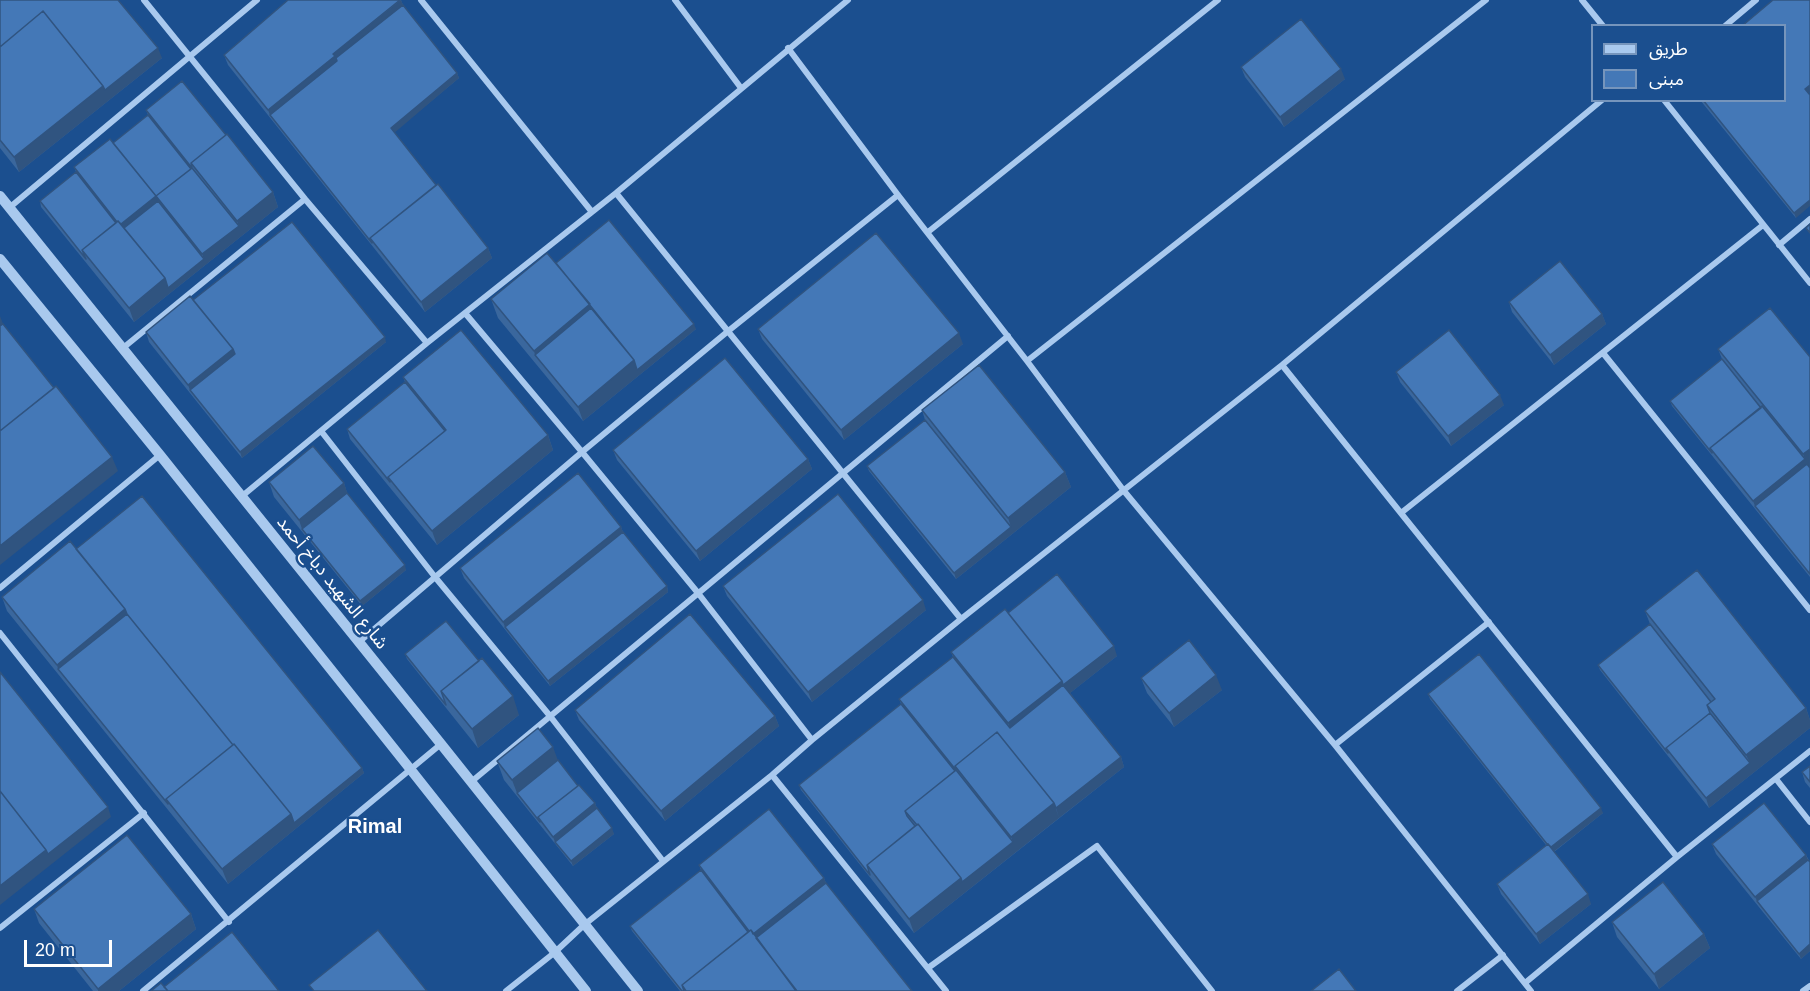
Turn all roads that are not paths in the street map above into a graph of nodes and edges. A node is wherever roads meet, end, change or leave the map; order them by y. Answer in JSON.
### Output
{"nodes":[{"id":1,"x":144,"y":0,"type":"edge"},
{"id":2,"x":257,"y":0,"type":"edge"},
{"id":3,"x":421,"y":0,"type":"edge"},
{"id":4,"x":675,"y":0,"type":"edge"},
{"id":5,"x":848,"y":0,"type":"edge"},
{"id":6,"x":1218,"y":0,"type":"edge"},
{"id":7,"x":1486,"y":0,"type":"edge"},
{"id":8,"x":1582,"y":0,"type":"edge"},
{"id":9,"x":1756,"y":0,"type":"edge"},
{"id":10,"x":1601,"y":24,"type":"edge"},
{"id":11,"x":1727,"y":24,"type":"edge"},
{"id":12,"x":788,"y":48,"type":"junction"},
{"id":13,"x":189,"y":56,"type":"junction"},
{"id":14,"x":741,"y":88,"type":"junction"},
{"id":15,"x":1600,"y":102,"type":"edge"},
{"id":16,"x":1666,"y":102,"type":"edge"},
{"id":17,"x":616,"y":194,"type":"junction"},
{"id":18,"x":898,"y":195,"type":"junction"},
{"id":19,"x":0,"y":196,"type":"edge"},
{"id":20,"x":305,"y":199,"type":"junction"},
{"id":21,"x":9,"y":208,"type":"junction"},
{"id":22,"x":592,"y":212,"type":"junction"},
{"id":23,"x":1810,"y":219,"type":"edge"},
{"id":24,"x":1763,"y":225,"type":"junction"},
{"id":25,"x":928,"y":232,"type":"junction"},
{"id":26,"x":1779,"y":245,"type":"junction"},
{"id":27,"x":0,"y":259,"type":"edge"},
{"id":28,"x":1810,"y":283,"type":"edge"},
{"id":29,"x":465,"y":313,"type":"junction"},
{"id":30,"x":727,"y":332,"type":"junction"},
{"id":31,"x":1008,"y":336,"type":"junction"},
{"id":32,"x":427,"y":343,"type":"junction"},
{"id":33,"x":123,"y":348,"type":"junction"},
{"id":34,"x":1603,"y":352,"type":"junction"},
{"id":35,"x":1027,"y":361,"type":"junction"},
{"id":36,"x":1282,"y":365,"type":"junction"},
{"id":37,"x":321,"y":431,"type":"junction"},
{"id":38,"x":582,"y":452,"type":"junction"},
{"id":39,"x":160,"y":456,"type":"junction"},
{"id":40,"x":842,"y":474,"type":"junction"},
{"id":41,"x":1124,"y":491,"type":"junction"},
{"id":42,"x":241,"y":497,"type":"junction"},
{"id":43,"x":1401,"y":513,"type":"junction"},
{"id":44,"x":435,"y":577,"type":"junction"},
{"id":45,"x":0,"y":588,"type":"edge"},
{"id":46,"x":698,"y":593,"type":"junction"},
{"id":47,"x":1810,"y":610,"type":"edge"},
{"id":48,"x":961,"y":619,"type":"junction"},
{"id":49,"x":1489,"y":622,"type":"junction"},
{"id":50,"x":0,"y":633,"type":"edge"},
{"id":51,"x":359,"y":642,"type":"junction"},
{"id":52,"x":550,"y":716,"type":"junction"},
{"id":53,"x":812,"y":740,"type":"junction"},
{"id":54,"x":441,"y":744,"type":"junction"},
{"id":55,"x":1335,"y":745,"type":"junction"},
{"id":56,"x":1810,"y":751,"type":"edge"},
{"id":57,"x":411,"y":770,"type":"junction"},
{"id":58,"x":771,"y":775,"type":"junction"},
{"id":59,"x":1776,"y":779,"type":"junction"},
{"id":60,"x":471,"y":782,"type":"junction"},
{"id":61,"x":144,"y":813,"type":"junction"},
{"id":62,"x":1810,"y":822,"type":"edge"},
{"id":63,"x":1677,"y":857,"type":"junction"},
{"id":64,"x":663,"y":861,"type":"junction"},
{"id":65,"x":229,"y":922,"type":"junction"},
{"id":66,"x":584,"y":925,"type":"junction"},
{"id":67,"x":0,"y":928,"type":"edge"},
{"id":68,"x":554,"y":952,"type":"junction"},
{"id":69,"x":1503,"y":955,"type":"junction"},
{"id":70,"x":928,"y":968,"type":"junction"},
{"id":71,"x":1525,"y":983,"type":"junction"},
{"id":72,"x":1810,"y":986,"type":"edge"},
{"id":73,"x":143,"y":991,"type":"edge"},
{"id":74,"x":506,"y":991,"type":"edge"},
{"id":75,"x":586,"y":991,"type":"edge"},
{"id":76,"x":638,"y":991,"type":"edge"},
{"id":77,"x":946,"y":991,"type":"edge"},
{"id":78,"x":1212,"y":991,"type":"edge"},
{"id":79,"x":1457,"y":991,"type":"edge"},
{"id":80,"x":1531,"y":991,"type":"edge"},
{"id":81,"x":1803,"y":991,"type":"edge"}],
"edges":[{"from":1,"to":13,"type":"street"},
{"from":2,"to":13,"type":"street"},
{"from":3,"to":22,"type":"street"},
{"from":4,"to":14,"type":"street"},
{"from":5,"to":12,"type":"street"},
{"from":6,"to":25,"type":"street"},
{"from":7,"to":35,"type":"street"},
{"from":8,"to":10,"type":"street"},
{"from":9,"to":11,"type":"street"},
{"from":12,"to":14,"type":"street"},
{"from":12,"to":18,"type":"street"},
{"from":13,"to":20,"type":"street"},
{"from":13,"to":21,"type":"street"},
{"from":14,"to":17,"type":"street"},
{"from":15,"to":36,"type":"street"},
{"from":16,"to":24,"type":"street"},
{"from":17,"to":22,"type":"street"},
{"from":17,"to":30,"type":"street"},
{"from":18,"to":25,"type":"street"},
{"from":18,"to":30,"type":"street"},
{"from":19,"to":21,"type":"street","name":"شارع الشهيد دباخ أحمد"},
{"from":20,"to":32,"type":"street"},
{"from":20,"to":33,"type":"street"},
{"from":21,"to":33,"type":"street","name":"شارع الشهيد دباخ أحمد"},
{"from":22,"to":29,"type":"street"},
{"from":23,"to":26,"type":"street"},
{"from":24,"to":26,"type":"street"},
{"from":24,"to":34,"type":"street"},
{"from":25,"to":31,"type":"street"},
{"from":26,"to":28,"type":"street"},
{"from":27,"to":39,"type":"street"},
{"from":29,"to":32,"type":"street"},
{"from":29,"to":38,"type":"street"},
{"from":30,"to":38,"type":"street"},
{"from":30,"to":40,"type":"street"},
{"from":31,"to":35,"type":"street"},
{"from":31,"to":40,"type":"street"},
{"from":32,"to":37,"type":"street"},
{"from":33,"to":42,"type":"street","name":"شارع الشهيد دباخ أحمد"},
{"from":34,"to":43,"type":"street"},
{"from":34,"to":47,"type":"street"},
{"from":35,"to":41,"type":"street"},
{"from":36,"to":41,"type":"street"},
{"from":36,"to":43,"type":"street"},
{"from":37,"to":42,"type":"street"},
{"from":37,"to":44,"type":"street"},
{"from":38,"to":44,"type":"street"},
{"from":38,"to":46,"type":"street"},
{"from":39,"to":45,"type":"street"},
{"from":39,"to":57,"type":"street"},
{"from":40,"to":46,"type":"street"},
{"from":40,"to":48,"type":"street"},
{"from":41,"to":48,"type":"street"},
{"from":41,"to":55,"type":"street"},
{"from":42,"to":51,"type":"street","name":"شارع الشهيد دباخ أحمد"},
{"from":43,"to":49,"type":"street"},
{"from":44,"to":51,"type":"street"},
{"from":44,"to":52,"type":"street"},
{"from":46,"to":52,"type":"street"},
{"from":46,"to":53,"type":"street"},
{"from":48,"to":53,"type":"street"},
{"from":49,"to":55,"type":"street"},
{"from":49,"to":63,"type":"street"},
{"from":50,"to":61,"type":"street"},
{"from":51,"to":54,"type":"street","name":"شارع الشهيد دباخ أحمد"},
{"from":52,"to":60,"type":"street"},
{"from":52,"to":64,"type":"street"},
{"from":53,"to":58,"type":"street"},
{"from":54,"to":57,"type":"street"},
{"from":54,"to":60,"type":"street","name":"شارع الشهيد دباخ أحمد"},
{"from":55,"to":69,"type":"street"},
{"from":56,"to":59,"type":"street"},
{"from":57,"to":65,"type":"street"},
{"from":57,"to":68,"type":"street"},
{"from":58,"to":64,"type":"street"},
{"from":58,"to":70,"type":"street"},
{"from":59,"to":62,"type":"street"},
{"from":59,"to":63,"type":"street"},
{"from":60,"to":66,"type":"street","name":"شارع الشهيد دباخ أحمد"},
{"from":61,"to":65,"type":"street"},
{"from":61,"to":67,"type":"street"},
{"from":63,"to":71,"type":"street"},
{"from":64,"to":66,"type":"street"},
{"from":65,"to":73,"type":"street"},
{"from":66,"to":68,"type":"street"},
{"from":66,"to":76,"type":"street","name":"شارع الشهيد دباخ أحمد"},
{"from":68,"to":74,"type":"street"},
{"from":68,"to":75,"type":"street"},
{"from":69,"to":71,"type":"street"},
{"from":69,"to":79,"type":"street"},
{"from":70,"to":77,"type":"street"},
{"from":70,"to":78,"type":"street"},
{"from":71,"to":80,"type":"street"},
{"from":72,"to":81,"type":"street"}]}
